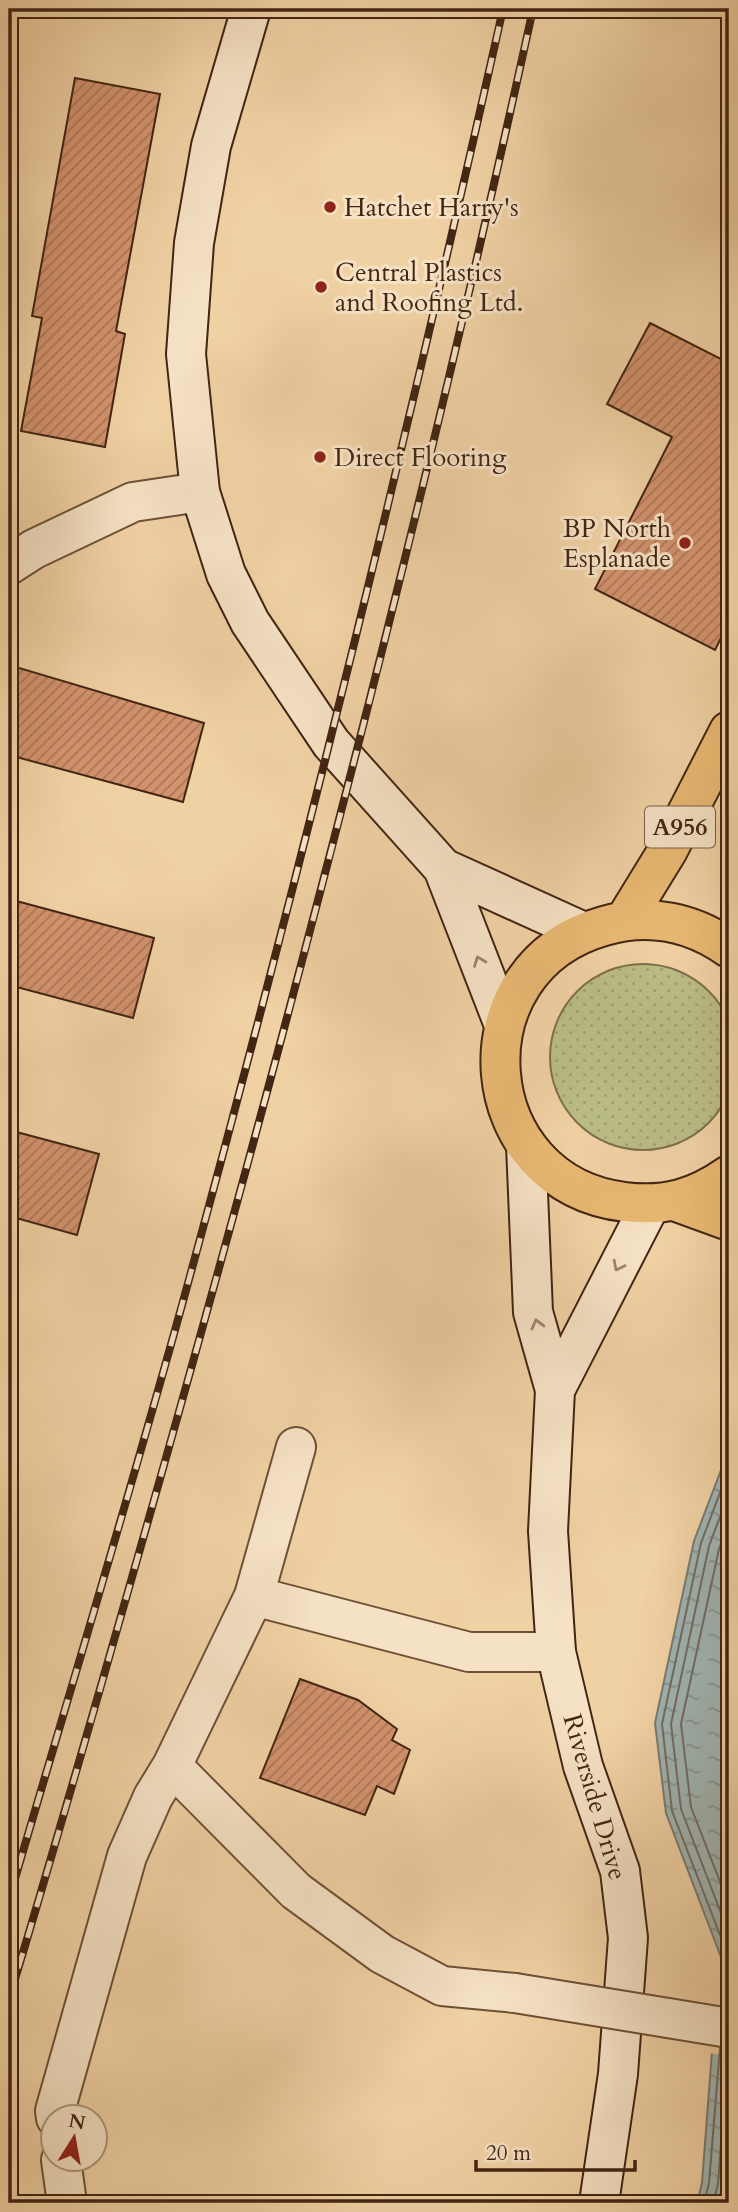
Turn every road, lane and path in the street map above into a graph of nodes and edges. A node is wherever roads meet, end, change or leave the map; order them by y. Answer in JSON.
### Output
{"nodes":[{"id":1,"x":251,"y":9,"type":"edge"},
{"id":2,"x":200,"y":492,"type":"junction"},
{"id":3,"x":9,"y":565,"type":"edge"},
{"id":4,"x":729,"y":732,"type":"edge"},
{"id":5,"x":443,"y":868,"type":"junction"},
{"id":6,"x":625,"y":920,"type":"junction"},
{"id":7,"x":584,"y":932,"type":"junction"},
{"id":8,"x":729,"y":948,"type":"edge"},
{"id":9,"x":504,"y":1024,"type":"junction"},
{"id":10,"x":526,"y":1144,"type":"junction"},
{"id":11,"x":729,"y":1175,"type":"edge"},
{"id":12,"x":662,"y":1203,"type":"junction"},
{"id":13,"x":729,"y":1221,"type":"edge"},
{"id":14,"x":555,"y":1390,"type":"junction"},
{"id":15,"x":296,"y":1447,"type":"dead end"},
{"id":16,"x":254,"y":1596,"type":"junction"},
{"id":17,"x":556,"y":1652,"type":"junction"},
{"id":18,"x":172,"y":1766,"type":"junction"},
{"id":19,"x":729,"y":2028,"type":"edge"},
{"id":20,"x":57,"y":2104,"type":"edge"},
{"id":21,"x":63,"y":2174,"type":"edge"},
{"id":22,"x":67,"y":2203,"type":"edge"},
{"id":23,"x":598,"y":2203,"type":"edge"}],
"edges":[{"from":1,"to":2,"type":"street"},
{"from":2,"to":3,"type":"street"},
{"from":2,"to":5,"type":"street"},
{"from":4,"to":6,"type":"main road","number":"A956"},
{"from":5,"to":7,"type":"street"},
{"from":9,"to":5,"type":"street","one_way":true},
{"from":6,"to":7,"type":"main road"},
{"from":6,"to":8,"type":"main road"},
{"from":7,"to":9,"type":"main road"},
{"from":9,"to":10,"type":"main road"},
{"from":10,"to":12,"type":"main road"},
{"from":14,"to":10,"type":"street","one_way":true},
{"from":11,"to":12,"type":"main road"},
{"from":12,"to":13,"type":"main road"},
{"from":12,"to":14,"type":"street","one_way":true},
{"from":14,"to":17,"type":"street","name":"Riverside Drive"},
{"from":15,"to":16,"type":"street"},
{"from":16,"to":17,"type":"street"},
{"from":16,"to":18,"type":"street"},
{"from":17,"to":23,"type":"street","name":"Riverside Drive"},
{"from":18,"to":19,"type":"street","bridge":true},
{"from":18,"to":20,"type":"street"},
{"from":21,"to":22,"type":"street"}]}
